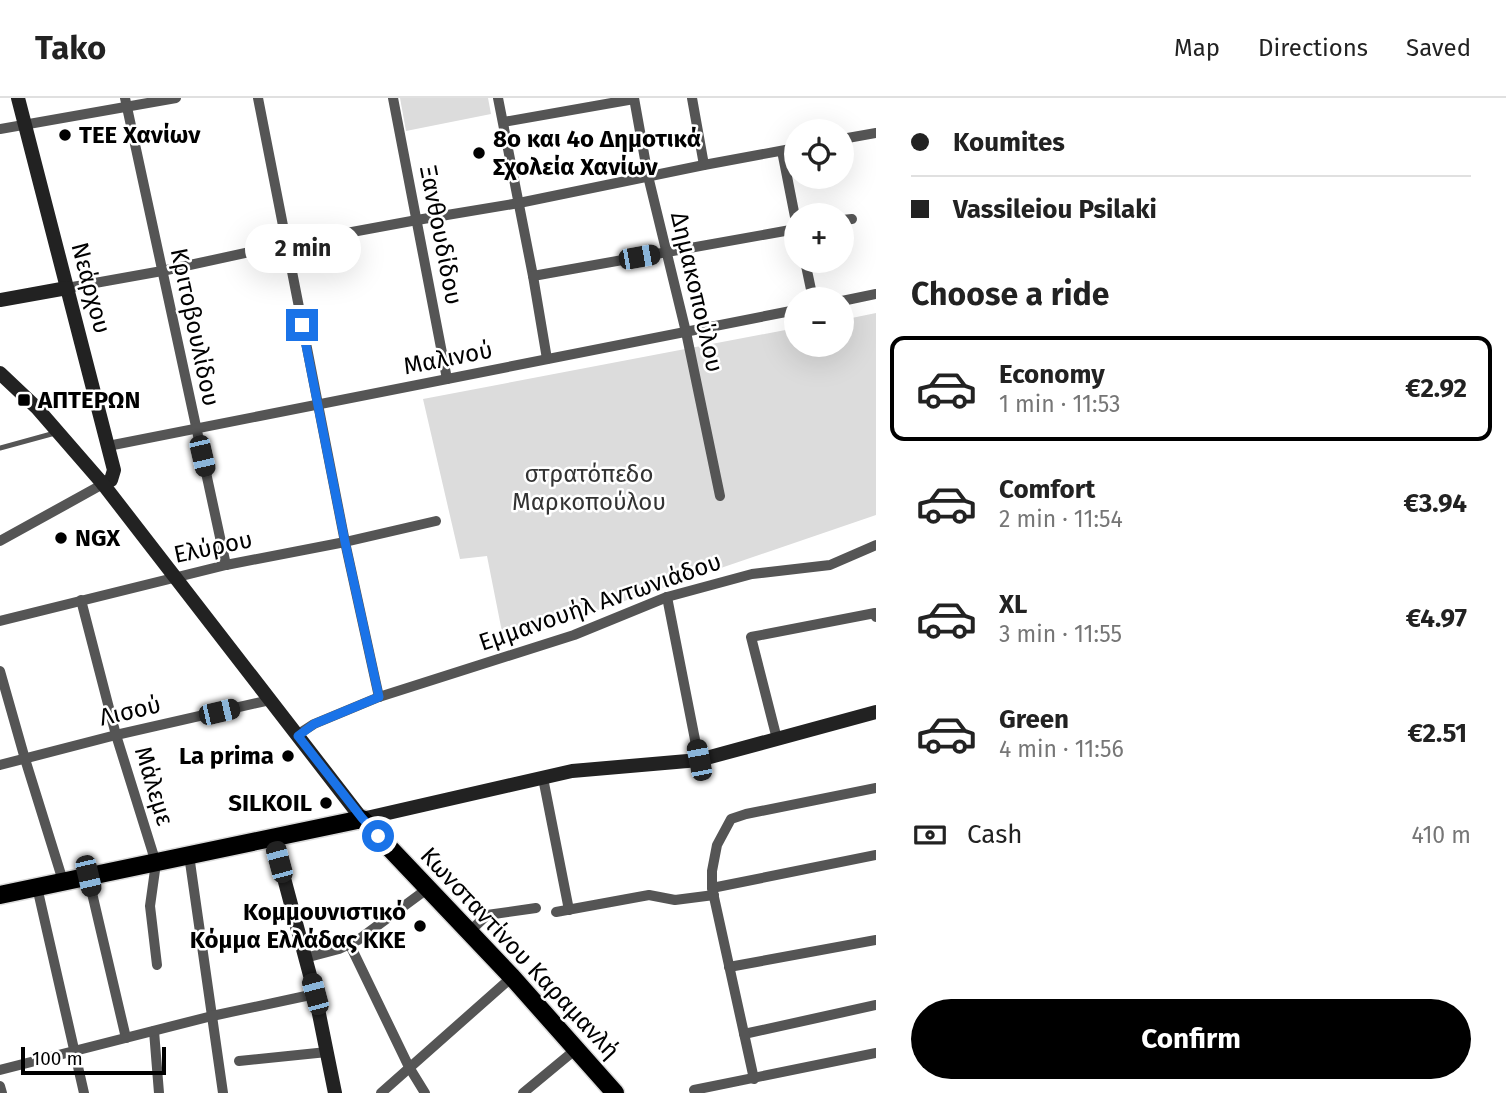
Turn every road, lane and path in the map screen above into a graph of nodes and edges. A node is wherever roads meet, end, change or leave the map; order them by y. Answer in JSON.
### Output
{"nodes":[{"id":1,"x":18,"y":98,"type":"edge"},
{"id":2,"x":176,"y":98,"type":"edge"},
{"id":3,"x":258,"y":98,"type":"edge"},
{"id":4,"x":393,"y":98,"type":"edge"},
{"id":5,"x":498,"y":98,"type":"edge"},
{"id":6,"x":634,"y":98,"type":"edge"},
{"id":7,"x":692,"y":98,"type":"edge"},
{"id":8,"x":126,"y":103,"type":"edge"},
{"id":9,"x":504,"y":122,"type":"junction"},
{"id":10,"x":25,"y":124,"type":"junction"},
{"id":11,"x":0,"y":129,"type":"edge"},
{"id":12,"x":876,"y":133,"type":"edge"},
{"id":13,"x":854,"y":137,"type":"edge"},
{"id":14,"x":782,"y":151,"type":"joint"},
{"id":15,"x":704,"y":165,"type":"junction"},
{"id":16,"x":648,"y":176,"type":"junction"},
{"id":17,"x":519,"y":203,"type":"junction"},
{"id":18,"x":792,"y":203,"type":"edge"},
{"id":19,"x":417,"y":220,"type":"junction"},
{"id":20,"x":784,"y":231,"type":"edge"},
{"id":21,"x":287,"y":244,"type":"junction"},
{"id":22,"x":666,"y":253,"type":"junction"},
{"id":23,"x":162,"y":271,"type":"junction"},
{"id":24,"x":533,"y":276,"type":"junction"},
{"id":25,"x":67,"y":288,"type":"junction"},
{"id":26,"x":876,"y":294,"type":"edge"},
{"id":27,"x":854,"y":299,"type":"edge"},
{"id":28,"x":0,"y":300,"type":"edge"},
{"id":29,"x":784,"y":312,"type":"edge"},
{"id":30,"x":686,"y":332,"type":"junction"},
{"id":31,"x":547,"y":359,"type":"junction"},
{"id":32,"x":0,"y":373,"type":"edge"},
{"id":33,"x":447,"y":379,"type":"junction"},
{"id":34,"x":318,"y":405,"type":"junction"},
{"id":35,"x":195,"y":429,"type":"junction"},
{"id":36,"x":58,"y":432,"type":"junction"},
{"id":37,"x":108,"y":446,"type":"junction"},
{"id":38,"x":0,"y":448,"type":"edge"},
{"id":39,"x":103,"y":484,"type":"junction"},
{"id":40,"x":720,"y":496,"type":"dead end"},
{"id":41,"x":436,"y":521,"type":"dead end"},
{"id":42,"x":0,"y":541,"type":"edge"},
{"id":43,"x":345,"y":542,"type":"junction"},
{"id":44,"x":876,"y":545,"type":"edge"},
{"id":45,"x":226,"y":565,"type":"junction"},
{"id":46,"x":175,"y":577,"type":"junction"},
{"id":47,"x":667,"y":597,"type":"junction"},
{"id":48,"x":80,"y":600,"type":"junction"},
{"id":49,"x":876,"y":617,"type":"edge"},
{"id":50,"x":0,"y":621,"type":"edge"},
{"id":51,"x":0,"y":671,"type":"edge"},
{"id":52,"x":379,"y":697,"type":"junction"},
{"id":53,"x":270,"y":700,"type":"junction"},
{"id":54,"x":876,"y":712,"type":"edge"},
{"id":55,"x":116,"y":735,"type":"junction"},
{"id":56,"x":298,"y":736,"type":"junction"},
{"id":57,"x":777,"y":739,"type":"junction"},
{"id":58,"x":25,"y":759,"type":"junction"},
{"id":59,"x":699,"y":760,"type":"junction"},
{"id":60,"x":0,"y":765,"type":"edge"},
{"id":61,"x":543,"y":778,"type":"junction"},
{"id":62,"x":876,"y":788,"type":"edge"},
{"id":63,"x":362,"y":818,"type":"junction"},
{"id":64,"x":273,"y":837,"type":"junction"},
{"id":65,"x":876,"y":855,"type":"edge"},
{"id":66,"x":189,"y":856,"type":"junction"},
{"id":67,"x":156,"y":863,"type":"junction"},
{"id":68,"x":88,"y":876,"type":"junction"},
{"id":69,"x":63,"y":881,"type":"junction"},
{"id":70,"x":37,"y":887,"type":"junction"},
{"id":71,"x":428,"y":889,"type":"junction"},
{"id":72,"x":713,"y":892,"type":"junction"},
{"id":73,"x":0,"y":895,"type":"edge"},
{"id":74,"x":536,"y":908,"type":"dead end"},
{"id":75,"x":569,"y":910,"type":"junction"},
{"id":76,"x":556,"y":912,"type":"dead end"},
{"id":77,"x":469,"y":932,"type":"junction"},
{"id":78,"x":876,"y":940,"type":"edge"},
{"id":79,"x":350,"y":945,"type":"junction"},
{"id":80,"x":305,"y":958,"type":"junction"},
{"id":81,"x":157,"y":965,"type":"dead end"},
{"id":82,"x":729,"y":967,"type":"junction"},
{"id":83,"x":512,"y":977,"type":"junction"},
{"id":84,"x":315,"y":994,"type":"junction"},
{"id":85,"x":876,"y":1005,"type":"edge"},
{"id":86,"x":212,"y":1016,"type":"junction"},
{"id":87,"x":154,"y":1031,"type":"junction"},
{"id":88,"x":744,"y":1034,"type":"junction"},
{"id":89,"x":126,"y":1038,"type":"junction"},
{"id":90,"x":575,"y":1049,"type":"junction"},
{"id":91,"x":74,"y":1051,"type":"junction"},
{"id":92,"x":327,"y":1052,"type":"junction"},
{"id":93,"x":876,"y":1053,"type":"edge"},
{"id":94,"x":239,"y":1061,"type":"dead end"},
{"id":95,"x":409,"y":1067,"type":"junction"},
{"id":96,"x":0,"y":1070,"type":"edge"},
{"id":97,"x":754,"y":1079,"type":"junction"},
{"id":98,"x":0,"y":1086,"type":"edge"},
{"id":99,"x":694,"y":1090,"type":"dead end"},
{"id":100,"x":2,"y":1093,"type":"edge"},
{"id":101,"x":84,"y":1093,"type":"edge"},
{"id":102,"x":159,"y":1093,"type":"edge"},
{"id":103,"x":223,"y":1093,"type":"edge"},
{"id":104,"x":335,"y":1093,"type":"edge"},
{"id":105,"x":381,"y":1093,"type":"edge"},
{"id":106,"x":425,"y":1093,"type":"edge"},
{"id":107,"x":523,"y":1093,"type":"edge"},
{"id":108,"x":615,"y":1093,"type":"edge"}],
"edges":[{"from":1,"to":10,"type":"main road","name":"Νεάρχου"},
{"from":2,"to":8,"type":"street"},
{"from":3,"to":21,"type":"street"},
{"from":4,"to":19,"type":"street","name":"Ξανθουδίδου"},
{"from":5,"to":9,"type":"street"},
{"from":6,"to":9,"type":"street"},
{"from":6,"to":16,"type":"street","name":"Δημακοπούλου"},
{"from":7,"to":15,"type":"street"},
{"from":8,"to":10,"type":"street"},
{"from":8,"to":23,"type":"street","name":"Κριτοβουλίδου"},
{"from":9,"to":17,"type":"street"},
{"from":10,"to":11,"type":"street"},
{"from":10,"to":25,"type":"main road","name":"Νεάρχου"},
{"from":12,"to":13,"type":"street"},
{"from":14,"to":15,"type":"street"},
{"from":14,"to":18,"type":"street"},
{"from":15,"to":16,"type":"street"},
{"from":16,"to":17,"type":"street"},
{"from":16,"to":22,"type":"street","name":"Δημακοπούλου"},
{"from":17,"to":19,"type":"street"},
{"from":17,"to":24,"type":"street"},
{"from":19,"to":21,"type":"street"},
{"from":19,"to":33,"type":"street","name":"Ξανθουδίδου"},
{"from":20,"to":22,"type":"street"},
{"from":21,"to":23,"type":"street"},
{"from":21,"to":34,"type":"street"},
{"from":22,"to":24,"type":"street"},
{"from":22,"to":30,"type":"street","name":"Δημακοπούλου"},
{"from":23,"to":25,"type":"street"},
{"from":23,"to":35,"type":"street","name":"Κριτοβουλίδου"},
{"from":24,"to":31,"type":"street"},
{"from":25,"to":28,"type":"main road"},
{"from":25,"to":37,"type":"main road","name":"Νεάρχου"},
{"from":26,"to":27,"type":"street"},
{"from":29,"to":30,"type":"street","name":"Μαλινού"},
{"from":30,"to":31,"type":"street","name":"Μαλινού"},
{"from":30,"to":40,"type":"street","name":"Δημακοπούλου"},
{"from":31,"to":33,"type":"street","name":"Μαλινού"},
{"from":32,"to":36,"type":"main road","name":"Κωνσταντίνου Καραμανλή"},
{"from":33,"to":34,"type":"street","name":"Μαλινού"},
{"from":34,"to":35,"type":"street","name":"Μαλινού"},
{"from":34,"to":43,"type":"street"},
{"from":35,"to":37,"type":"street","name":"Μαλινού"},
{"from":35,"to":45,"type":"street","name":"Κριτοβουλίδου"},
{"from":36,"to":38,"type":"lane"},
{"from":36,"to":39,"type":"main road","name":"Κωνσταντίνου Καραμανλή"},
{"from":37,"to":39,"type":"main road","name":"Νεάρχου"},
{"from":39,"to":42,"type":"street"},
{"from":39,"to":46,"type":"main road","name":"Κωνσταντίνου Καραμανλή"},
{"from":41,"to":43,"type":"street","name":"Ελύρου"},
{"from":43,"to":45,"type":"street","name":"Ελύρου"},
{"from":43,"to":52,"type":"street"},
{"from":44,"to":47,"type":"street","name":"Εμμανουήλ Αντωνιάδου"},
{"from":45,"to":46,"type":"street","name":"Ελύρου"},
{"from":46,"to":48,"type":"street","name":"Ελύρου"},
{"from":46,"to":53,"type":"main road","name":"Κωνσταντίνου Καραμανλή"},
{"from":47,"to":52,"type":"street","name":"Εμμανουήλ Αντωνιάδου"},
{"from":47,"to":59,"type":"street"},
{"from":48,"to":50,"type":"street","name":"Ελύρου"},
{"from":48,"to":55,"type":"street","name":"Μάλεμε"},
{"from":49,"to":57,"type":"street"},
{"from":51,"to":58,"type":"street"},
{"from":52,"to":56,"type":"street","name":"Εμμανουήλ Αντωνιάδου"},
{"from":53,"to":55,"type":"street","name":"Λισού"},
{"from":53,"to":56,"type":"main road","name":"Κωνσταντίνου Καραμανλή"},
{"from":54,"to":57,"type":"main road"},
{"from":55,"to":58,"type":"street","name":"Λισού"},
{"from":55,"to":67,"type":"street","name":"Μάλεμε"},
{"from":56,"to":63,"type":"main road","name":"Κωνσταντίνου Καραμανλή"},
{"from":57,"to":59,"type":"main road"},
{"from":58,"to":60,"type":"street","name":"Λισού"},
{"from":58,"to":69,"type":"street"},
{"from":59,"to":61,"type":"main road"},
{"from":61,"to":63,"type":"main road"},
{"from":61,"to":75,"type":"street"},
{"from":62,"to":72,"type":"street"},
{"from":63,"to":64,"type":"main road"},
{"from":63,"to":71,"type":"main road","name":"Κωνσταντίνου Καραμανλή"},
{"from":64,"to":66,"type":"main road"},
{"from":64,"to":80,"type":"main road"},
{"from":65,"to":72,"type":"street"},
{"from":66,"to":67,"type":"main road"},
{"from":66,"to":86,"type":"street"},
{"from":67,"to":68,"type":"main road"},
{"from":67,"to":81,"type":"street"},
{"from":68,"to":69,"type":"main road"},
{"from":68,"to":89,"type":"street"},
{"from":69,"to":70,"type":"main road"},
{"from":70,"to":73,"type":"main road"},
{"from":70,"to":91,"type":"street"},
{"from":71,"to":77,"type":"main road","name":"Κωνσταντίνου Καραμανλή"},
{"from":71,"to":79,"type":"street"},
{"from":72,"to":75,"type":"street"},
{"from":72,"to":82,"type":"street"},
{"from":74,"to":77,"type":"street"},
{"from":75,"to":76,"type":"street"},
{"from":77,"to":83,"type":"main road","name":"Κωνσταντίνου Καραμανλή"},
{"from":78,"to":82,"type":"street"},
{"from":79,"to":80,"type":"street"},
{"from":79,"to":95,"type":"street"},
{"from":80,"to":84,"type":"main road"},
{"from":82,"to":88,"type":"street"},
{"from":83,"to":90,"type":"main road","name":"Κωνσταντίνου Καραμανλή"},
{"from":83,"to":95,"type":"street"},
{"from":84,"to":86,"type":"street"},
{"from":84,"to":92,"type":"main road"},
{"from":85,"to":88,"type":"street"},
{"from":86,"to":87,"type":"street"},
{"from":86,"to":103,"type":"street"},
{"from":87,"to":89,"type":"street"},
{"from":87,"to":102,"type":"street"},
{"from":88,"to":97,"type":"street"},
{"from":89,"to":91,"type":"street"},
{"from":90,"to":107,"type":"street"},
{"from":90,"to":108,"type":"main road","name":"Κωνσταντίνου Καραμανλή"},
{"from":91,"to":96,"type":"street"},
{"from":91,"to":101,"type":"street"},
{"from":92,"to":94,"type":"street"},
{"from":92,"to":104,"type":"main road"},
{"from":93,"to":97,"type":"street"},
{"from":95,"to":105,"type":"street"},
{"from":95,"to":106,"type":"street"},
{"from":97,"to":99,"type":"street"},
{"from":98,"to":100,"type":"street"}]}
